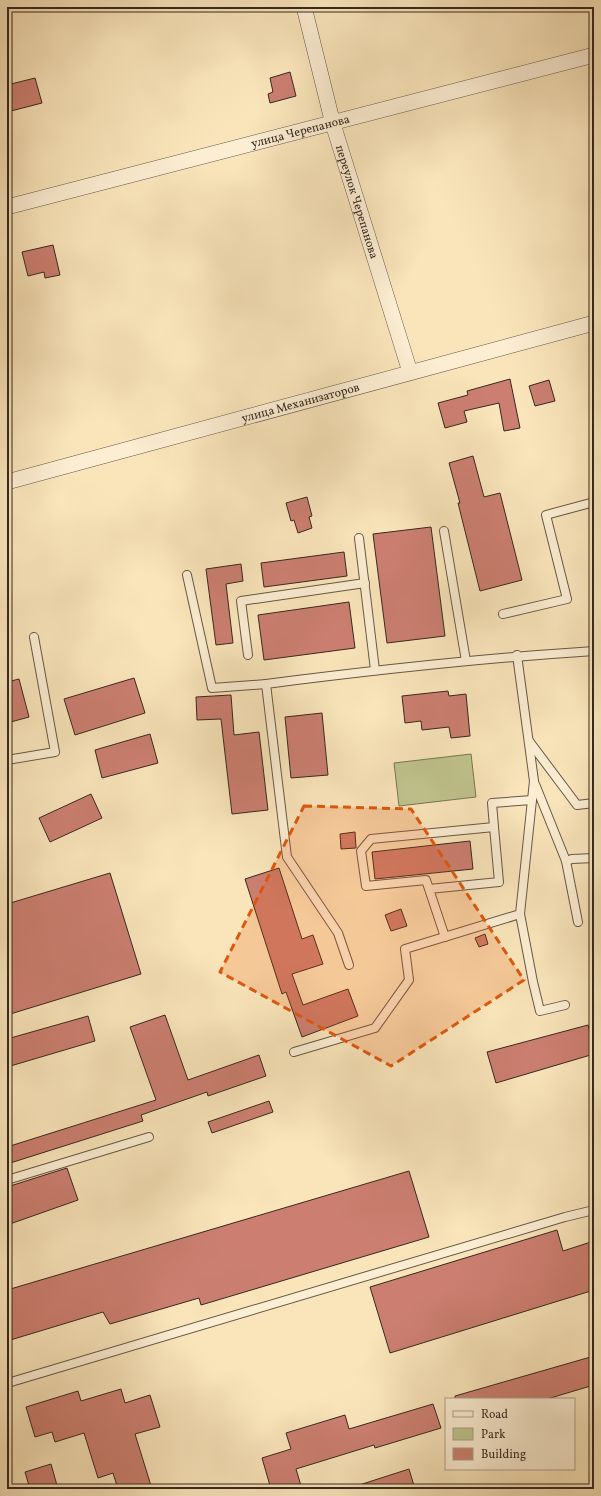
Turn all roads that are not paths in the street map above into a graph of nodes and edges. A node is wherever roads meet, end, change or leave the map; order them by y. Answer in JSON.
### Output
{"nodes":[{"id":1,"x":304,"y":7,"type":"edge"},
{"id":2,"x":594,"y":55,"type":"edge"},
{"id":3,"x":333,"y":124,"type":"junction"},
{"id":4,"x":7,"y":207,"type":"edge"},
{"id":5,"x":594,"y":323,"type":"edge"},
{"id":6,"x":410,"y":372,"type":"junction"},
{"id":7,"x":7,"y":482,"type":"edge"},
{"id":8,"x":594,"y":502,"type":"edge"},
{"id":9,"x":444,"y":531,"type":"dead end"},
{"id":10,"x":360,"y":538,"type":"dead end"},
{"id":11,"x":188,"y":575,"type":"dead end"},
{"id":12,"x":365,"y":583,"type":"junction"},
{"id":13,"x":503,"y":614,"type":"dead end"},
{"id":14,"x":34,"y":637,"type":"dead end"},
{"id":15,"x":594,"y":651,"type":"edge"},
{"id":16,"x":248,"y":654,"type":"dead end"},
{"id":17,"x":517,"y":656,"type":"junction"},
{"id":18,"x":466,"y":661,"type":"junction"},
{"id":19,"x":376,"y":670,"type":"junction"},
{"id":20,"x":266,"y":684,"type":"junction"},
{"id":21,"x":528,"y":739,"type":"junction"},
{"id":22,"x":7,"y":760,"type":"edge"},
{"id":23,"x":534,"y":781,"type":"junction"},
{"id":24,"x":532,"y":800,"type":"junction"},
{"id":25,"x":594,"y":803,"type":"edge"},
{"id":26,"x":494,"y":826,"type":"junction"},
{"id":27,"x":594,"y":858,"type":"edge"},
{"id":28,"x":566,"y":861,"type":"junction"},
{"id":29,"x":429,"y":889,"type":"junction"},
{"id":30,"x":520,"y":914,"type":"junction"},
{"id":31,"x":578,"y":922,"type":"dead end"},
{"id":32,"x":445,"y":937,"type":"junction"},
{"id":33,"x":349,"y":965,"type":"dead end"},
{"id":34,"x":565,"y":1005,"type":"dead end"},
{"id":35,"x":294,"y":1052,"type":"dead end"},
{"id":36,"x":149,"y":1137,"type":"dead end"},
{"id":37,"x":7,"y":1180,"type":"edge"},
{"id":38,"x":594,"y":1210,"type":"edge"},
{"id":39,"x":11,"y":1382,"type":"dead end"}],
"edges":[{"from":1,"to":3,"type":"street","name":"переулок Черепанова"},
{"from":2,"to":3,"type":"street","name":"улица Черепанова"},
{"from":3,"to":4,"type":"street","name":"улица Черепанова"},
{"from":3,"to":6,"type":"street","name":"переулок Черепанова"},
{"from":5,"to":6,"type":"street","name":"улица Механизаторов"},
{"from":6,"to":7,"type":"street","name":"улица Механизаторов"},
{"from":8,"to":13,"type":"lane"},
{"from":9,"to":18,"type":"lane"},
{"from":10,"to":12,"type":"lane"},
{"from":11,"to":20,"type":"lane"},
{"from":12,"to":16,"type":"lane"},
{"from":12,"to":19,"type":"lane"},
{"from":14,"to":22,"type":"lane"},
{"from":15,"to":17,"type":"lane"},
{"from":17,"to":18,"type":"lane"},
{"from":17,"to":21,"type":"lane"},
{"from":18,"to":19,"type":"lane"},
{"from":19,"to":20,"type":"lane"},
{"from":20,"to":33,"type":"lane"},
{"from":21,"to":23,"type":"lane"},
{"from":21,"to":25,"type":"lane"},
{"from":23,"to":24,"type":"lane"},
{"from":23,"to":28,"type":"lane"},
{"from":24,"to":26,"type":"lane"},
{"from":24,"to":30,"type":"lane"},
{"from":26,"to":29,"type":"lane"},
{"from":26,"to":29,"type":"lane"},
{"from":27,"to":28,"type":"lane"},
{"from":28,"to":31,"type":"lane"},
{"from":29,"to":32,"type":"lane"},
{"from":30,"to":32,"type":"lane"},
{"from":30,"to":34,"type":"lane"},
{"from":32,"to":35,"type":"lane"},
{"from":36,"to":37,"type":"lane"},
{"from":38,"to":39,"type":"lane"}]}
